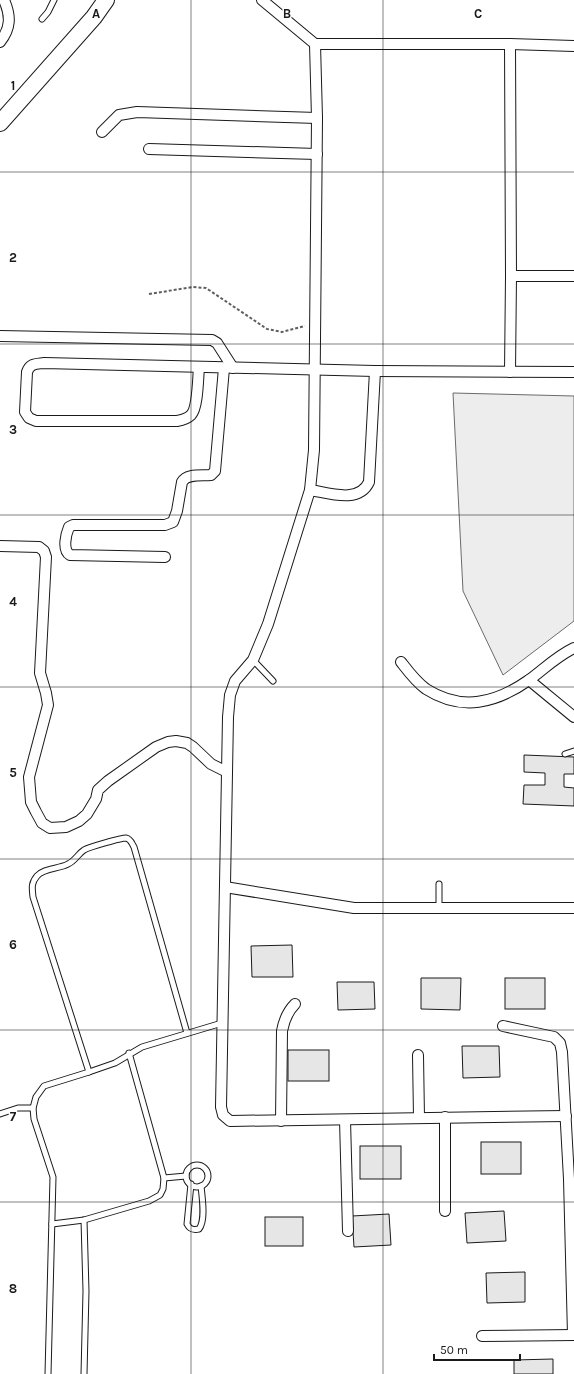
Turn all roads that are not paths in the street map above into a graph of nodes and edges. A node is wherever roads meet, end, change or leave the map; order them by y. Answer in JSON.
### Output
{"nodes":[{"id":1,"x":4,"y":0,"type":"edge"},
{"id":2,"x":54,"y":0,"type":"edge"},
{"id":3,"x":106,"y":0,"type":"edge"},
{"id":4,"x":262,"y":0,"type":"edge"},
{"id":5,"x":42,"y":20,"type":"dead end"},
{"id":6,"x":0,"y":42,"type":"edge"},
{"id":7,"x":315,"y":44,"type":"junction"},
{"id":8,"x":510,"y":44,"type":"junction"},
{"id":9,"x":574,"y":46,"type":"edge"},
{"id":10,"x":317,"y":118,"type":"junction"},
{"id":11,"x":0,"y":123,"type":"edge"},
{"id":12,"x":102,"y":132,"type":"dead end"},
{"id":13,"x":149,"y":149,"type":"dead end"},
{"id":14,"x":317,"y":154,"type":"junction"},
{"id":15,"x":511,"y":276,"type":"junction"},
{"id":16,"x":574,"y":276,"type":"edge"},
{"id":17,"x":0,"y":336,"type":"edge"},
{"id":18,"x":198,"y":367,"type":"junction"},
{"id":19,"x":228,"y":368,"type":"junction"},
{"id":20,"x":315,"y":369,"type":"junction"},
{"id":21,"x":376,"y":370,"type":"junction"},
{"id":22,"x":510,"y":372,"type":"junction"},
{"id":23,"x":574,"y":372,"type":"edge"},
{"id":24,"x":310,"y":490,"type":"junction"},
{"id":25,"x":0,"y":546,"type":"edge"},
{"id":26,"x":165,"y":556,"type":"dead end"},
{"id":27,"x":574,"y":648,"type":"edge"},
{"id":28,"x":253,"y":660,"type":"junction"},
{"id":29,"x":401,"y":662,"type":"dead end"},
{"id":30,"x":529,"y":680,"type":"junction"},
{"id":31,"x":273,"y":681,"type":"dead end"},
{"id":32,"x":574,"y":717,"type":"edge"},
{"id":33,"x":574,"y":751,"type":"edge"},
{"id":34,"x":565,"y":754,"type":"dead end"},
{"id":35,"x":227,"y":772,"type":"junction"},
{"id":36,"x":439,"y":884,"type":"dead end"},
{"id":37,"x":225,"y":886,"type":"junction"},
{"id":38,"x":439,"y":908,"type":"junction"},
{"id":39,"x":574,"y":908,"type":"edge"},
{"id":40,"x":295,"y":1004,"type":"dead end"},
{"id":41,"x":222,"y":1023,"type":"junction"},
{"id":42,"x":503,"y":1026,"type":"dead end"},
{"id":43,"x":188,"y":1033,"type":"junction"},
{"id":44,"x":129,"y":1054,"type":"junction"},
{"id":45,"x":418,"y":1055,"type":"dead end"},
{"id":46,"x":89,"y":1072,"type":"junction"},
{"id":47,"x":34,"y":1108,"type":"junction"},
{"id":48,"x":0,"y":1114,"type":"edge"},
{"id":49,"x":566,"y":1116,"type":"junction"},
{"id":50,"x":445,"y":1117,"type":"junction"},
{"id":51,"x":419,"y":1118,"type":"junction"},
{"id":52,"x":346,"y":1120,"type":"junction"},
{"id":53,"x":281,"y":1121,"type":"junction"},
{"id":54,"x":186,"y":1176,"type":"junction"},
{"id":55,"x":164,"y":1178,"type":"junction"},
{"id":56,"x":572,"y":1179,"type":"edge"},
{"id":57,"x":191,"y":1184,"type":"junction"},
{"id":58,"x":201,"y":1186,"type":"junction"},
{"id":59,"x":445,"y":1211,"type":"dead end"},
{"id":60,"x":84,"y":1220,"type":"junction"},
{"id":61,"x":52,"y":1224,"type":"junction"},
{"id":62,"x":348,"y":1231,"type":"dead end"},
{"id":63,"x":573,"y":1335,"type":"edge"},
{"id":64,"x":482,"y":1336,"type":"dead end"},
{"id":65,"x":48,"y":1374,"type":"edge"},
{"id":66,"x":84,"y":1374,"type":"edge"}],
"edges":[{"from":1,"to":6,"type":"street"},
{"from":2,"to":5,"type":"lane"},
{"from":3,"to":11,"type":"main road"},
{"from":4,"to":7,"type":"street"},
{"from":7,"to":8,"type":"street"},
{"from":7,"to":10,"type":"street"},
{"from":8,"to":9,"type":"street"},
{"from":8,"to":15,"type":"street"},
{"from":10,"to":12,"type":"street"},
{"from":10,"to":14,"type":"street"},
{"from":13,"to":14,"type":"street"},
{"from":14,"to":20,"type":"street"},
{"from":15,"to":16,"type":"street"},
{"from":15,"to":22,"type":"street"},
{"from":17,"to":19,"type":"street"},
{"from":18,"to":18,"type":"street"},
{"from":18,"to":19,"type":"street"},
{"from":19,"to":20,"type":"street"},
{"from":19,"to":26,"type":"street"},
{"from":20,"to":21,"type":"street"},
{"from":20,"to":24,"type":"street"},
{"from":21,"to":22,"type":"street"},
{"from":21,"to":24,"type":"street"},
{"from":22,"to":23,"type":"street"},
{"from":24,"to":28,"type":"street"},
{"from":25,"to":35,"type":"street"},
{"from":27,"to":30,"type":"street"},
{"from":28,"to":31,"type":"lane"},
{"from":28,"to":35,"type":"street"},
{"from":29,"to":30,"type":"street"},
{"from":30,"to":32,"type":"street"},
{"from":33,"to":34,"type":"lane"},
{"from":35,"to":37,"type":"street"},
{"from":36,"to":38,"type":"lane"},
{"from":37,"to":38,"type":"street"},
{"from":37,"to":41,"type":"street"},
{"from":38,"to":39,"type":"street"},
{"from":40,"to":53,"type":"street"},
{"from":41,"to":43,"type":"lane"},
{"from":41,"to":53,"type":"street"},
{"from":42,"to":49,"type":"street"},
{"from":43,"to":44,"type":"lane"},
{"from":43,"to":46,"type":"lane"},
{"from":44,"to":46,"type":"lane"},
{"from":44,"to":55,"type":"lane"},
{"from":45,"to":51,"type":"street"},
{"from":46,"to":47,"type":"lane"},
{"from":47,"to":48,"type":"lane"},
{"from":47,"to":61,"type":"lane"},
{"from":49,"to":50,"type":"street"},
{"from":49,"to":56,"type":"street"},
{"from":50,"to":51,"type":"street"},
{"from":50,"to":59,"type":"street"},
{"from":51,"to":52,"type":"street"},
{"from":52,"to":53,"type":"street"},
{"from":52,"to":62,"type":"street"},
{"from":54,"to":55,"type":"lane"},
{"from":54,"to":57,"type":"lane"},
{"from":54,"to":58,"type":"lane"},
{"from":55,"to":60,"type":"lane"},
{"from":56,"to":63,"type":"street"},
{"from":57,"to":58,"type":"lane"},
{"from":57,"to":58,"type":"lane"},
{"from":60,"to":61,"type":"lane"},
{"from":60,"to":66,"type":"lane"},
{"from":61,"to":65,"type":"lane"},
{"from":63,"to":64,"type":"street"}]}
